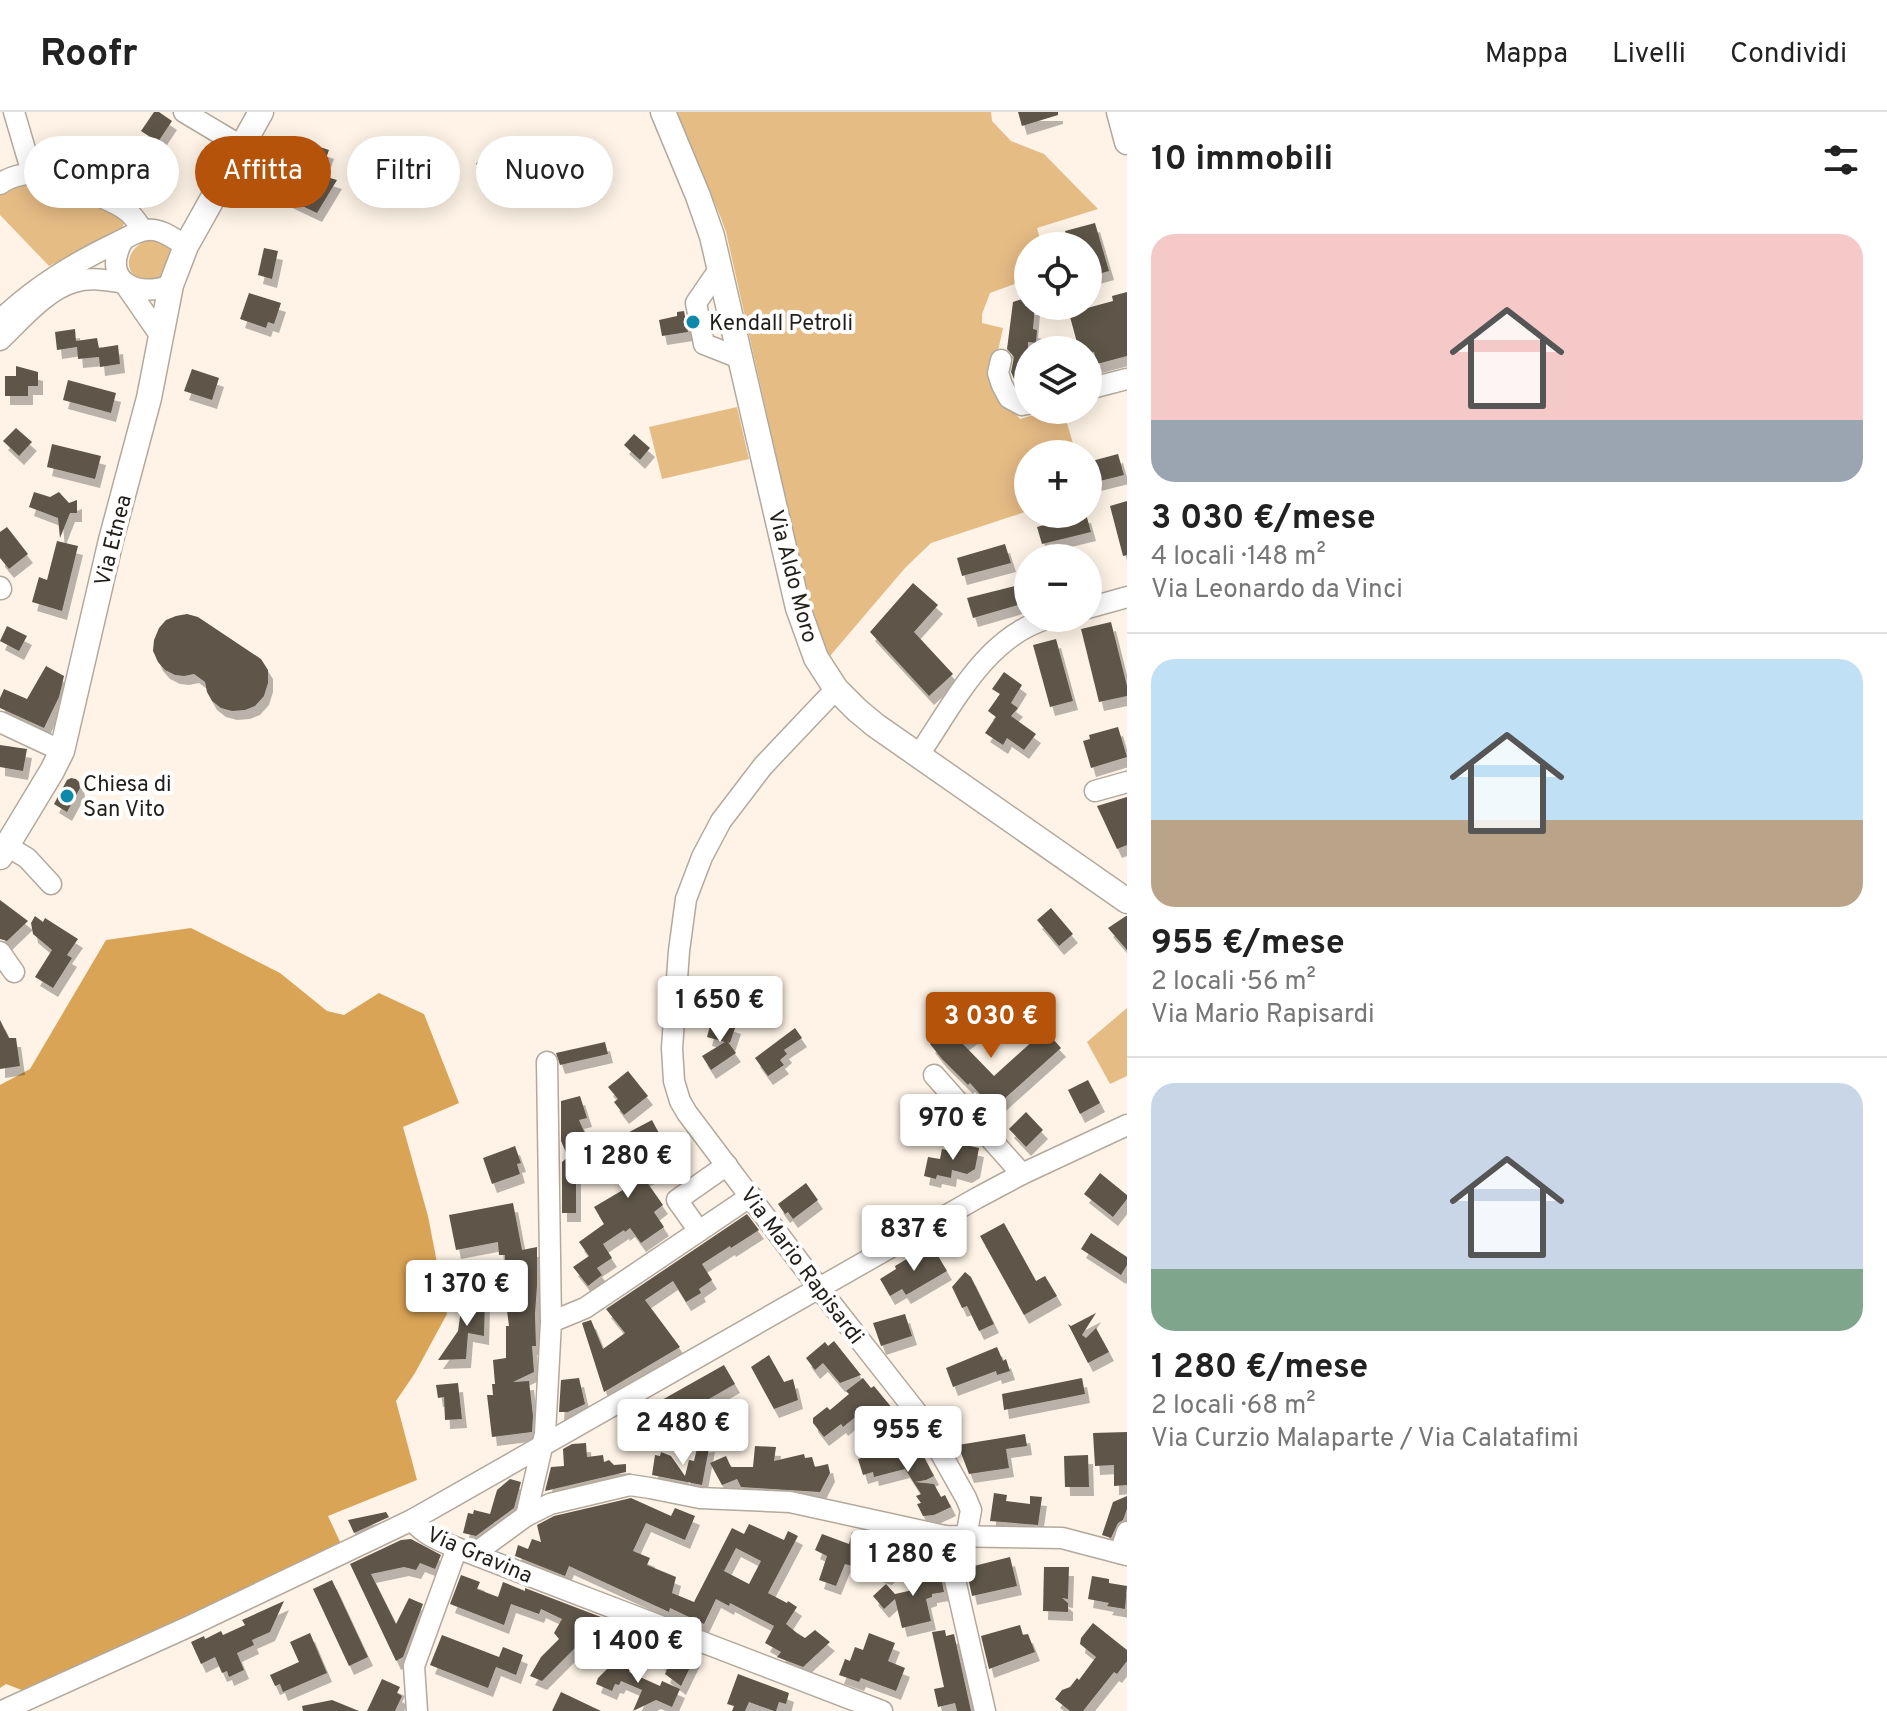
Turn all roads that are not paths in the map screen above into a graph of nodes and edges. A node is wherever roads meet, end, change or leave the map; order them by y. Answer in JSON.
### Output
{"nodes":[{"id":1,"x":14,"y":112,"type":"edge"},
{"id":2,"x":184,"y":112,"type":"edge"},
{"id":3,"x":261,"y":112,"type":"edge"},
{"id":4,"x":663,"y":112,"type":"edge"},
{"id":5,"x":1119,"y":112,"type":"edge"},
{"id":6,"x":224,"y":136,"type":"edge"},
{"id":7,"x":247,"y":136,"type":"edge"},
{"id":8,"x":1127,"y":142,"type":"edge"},
{"id":9,"x":24,"y":146,"type":"edge"},
{"id":10,"x":24,"y":175,"type":"edge"},
{"id":11,"x":0,"y":184,"type":"edge"},
{"id":12,"x":122,"y":208,"type":"edge"},
{"id":13,"x":206,"y":208,"type":"edge"},
{"id":14,"x":143,"y":230,"type":"junction"},
{"id":15,"x":123,"y":240,"type":"junction"},
{"id":16,"x":186,"y":246,"type":"junction"},
{"id":17,"x":720,"y":268,"type":"junction"},
{"id":18,"x":124,"y":283,"type":"junction"},
{"id":19,"x":171,"y":285,"type":"junction"},
{"id":20,"x":0,"y":320,"type":"edge"},
{"id":21,"x":160,"y":335,"type":"junction"},
{"id":22,"x":0,"y":340,"type":"edge"},
{"id":23,"x":742,"y":359,"type":"junction"},
{"id":24,"x":1001,"y":360,"type":"dead end"},
{"id":25,"x":1127,"y":379,"type":"edge"},
{"id":26,"x":1102,"y":385,"type":"edge"},
{"id":27,"x":1014,"y":400,"type":"edge"},
{"id":28,"x":1127,"y":597,"type":"edge"},
{"id":29,"x":1102,"y":604,"type":"edge"},
{"id":30,"x":1018,"y":632,"type":"edge"},
{"id":31,"x":836,"y":689,"type":"junction"},
{"id":32,"x":0,"y":722,"type":"edge"},
{"id":33,"x":62,"y":751,"type":"junction"},
{"id":34,"x":918,"y":756,"type":"junction"},
{"id":35,"x":1127,"y":782,"type":"edge"},
{"id":36,"x":1095,"y":791,"type":"dead end"},
{"id":37,"x":4,"y":851,"type":"edge"},
{"id":38,"x":51,"y":884,"type":"dead end"},
{"id":39,"x":1127,"y":901,"type":"edge"},
{"id":40,"x":0,"y":952,"type":"edge"},
{"id":41,"x":14,"y":972,"type":"dead end"},
{"id":42,"x":547,"y":1062,"type":"dead end"},
{"id":43,"x":934,"y":1075,"type":"dead end"},
{"id":44,"x":1127,"y":1125,"type":"edge"},
{"id":45,"x":727,"y":1165,"type":"junction"},
{"id":46,"x":1022,"y":1174,"type":"junction"},
{"id":47,"x":751,"y":1196,"type":"junction"},
{"id":48,"x":699,"y":1231,"type":"junction"},
{"id":49,"x":819,"y":1288,"type":"junction"},
{"id":50,"x":551,"y":1322,"type":"junction"},
{"id":51,"x":541,"y":1447,"type":"junction"},
{"id":52,"x":526,"y":1516,"type":"junction"},
{"id":53,"x":412,"y":1520,"type":"junction"},
{"id":54,"x":1127,"y":1532,"type":"edge"},
{"id":55,"x":945,"y":1536,"type":"junction"},
{"id":56,"x":966,"y":1537,"type":"junction"},
{"id":57,"x":465,"y":1551,"type":"junction"},
{"id":58,"x":1120,"y":1553,"type":"edge"},
{"id":59,"x":2,"y":1711,"type":"edge"},
{"id":60,"x":417,"y":1711,"type":"edge"},
{"id":61,"x":882,"y":1711,"type":"edge"},
{"id":62,"x":985,"y":1711,"type":"edge"}],
"edges":[{"from":1,"to":9,"type":"street"},
{"from":2,"to":6,"type":"street"},
{"from":3,"to":7,"type":"main road","name":"Via Etnea"},
{"from":4,"to":17,"type":"main road","name":"Via Aldo Moro"},
{"from":5,"to":8,"type":"main road"},
{"from":10,"to":11,"type":"street"},
{"from":12,"to":14,"type":"street"},
{"from":13,"to":16,"type":"main road","name":"Via Etnea"},
{"from":14,"to":15,"type":"street"},
{"from":14,"to":16,"type":"street"},
{"from":15,"to":18,"type":"street"},
{"from":15,"to":20,"type":"street"},
{"from":16,"to":19,"type":"main road","name":"Via Etnea"},
{"from":17,"to":23,"type":"main road","name":"Via Aldo Moro"},
{"from":17,"to":23,"type":"street"},
{"from":18,"to":19,"type":"street"},
{"from":18,"to":21,"type":"street"},
{"from":18,"to":22,"type":"street"},
{"from":19,"to":21,"type":"main road","name":"Via Etnea"},
{"from":21,"to":33,"type":"main road","name":"Via Etnea"},
{"from":23,"to":31,"type":"main road","name":"Via Aldo Moro"},
{"from":24,"to":27,"type":"street"},
{"from":25,"to":26,"type":"street"},
{"from":28,"to":29,"type":"street"},
{"from":30,"to":34,"type":"street"},
{"from":31,"to":34,"type":"main road","name":"Via Aldo Moro"},
{"from":31,"to":45,"type":"street","name":"Via Mario Rapisardi"},
{"from":32,"to":33,"type":"street"},
{"from":33,"to":37,"type":"main road","name":"Via Etnea"},
{"from":34,"to":39,"type":"main road","name":"Via Aldo Moro"},
{"from":35,"to":36,"type":"street"},
{"from":37,"to":38,"type":"street"},
{"from":40,"to":41,"type":"street"},
{"from":42,"to":50,"type":"street"},
{"from":43,"to":46,"type":"street"},
{"from":44,"to":46,"type":"street"},
{"from":45,"to":47,"type":"street","name":"Via Mario Rapisardi"},
{"from":45,"to":48,"type":"street"},
{"from":46,"to":49,"type":"street"},
{"from":47,"to":48,"type":"street"},
{"from":47,"to":49,"type":"street","name":"Via Mario Rapisardi"},
{"from":48,"to":50,"type":"street"},
{"from":49,"to":51,"type":"street"},
{"from":49,"to":56,"type":"street","name":"Via Mario Rapisardi"},
{"from":50,"to":51,"type":"street"},
{"from":51,"to":52,"type":"street"},
{"from":51,"to":53,"type":"street"},
{"from":52,"to":55,"type":"street"},
{"from":52,"to":57,"type":"street"},
{"from":53,"to":57,"type":"street","name":"Via Gravina"},
{"from":53,"to":59,"type":"street","name":"Via Gravina"},
{"from":54,"to":58,"type":"street"},
{"from":55,"to":56,"type":"street"},
{"from":55,"to":62,"type":"street"},
{"from":56,"to":58,"type":"street"},
{"from":57,"to":60,"type":"street"},
{"from":57,"to":61,"type":"street","name":"Via Gravina"}]}
